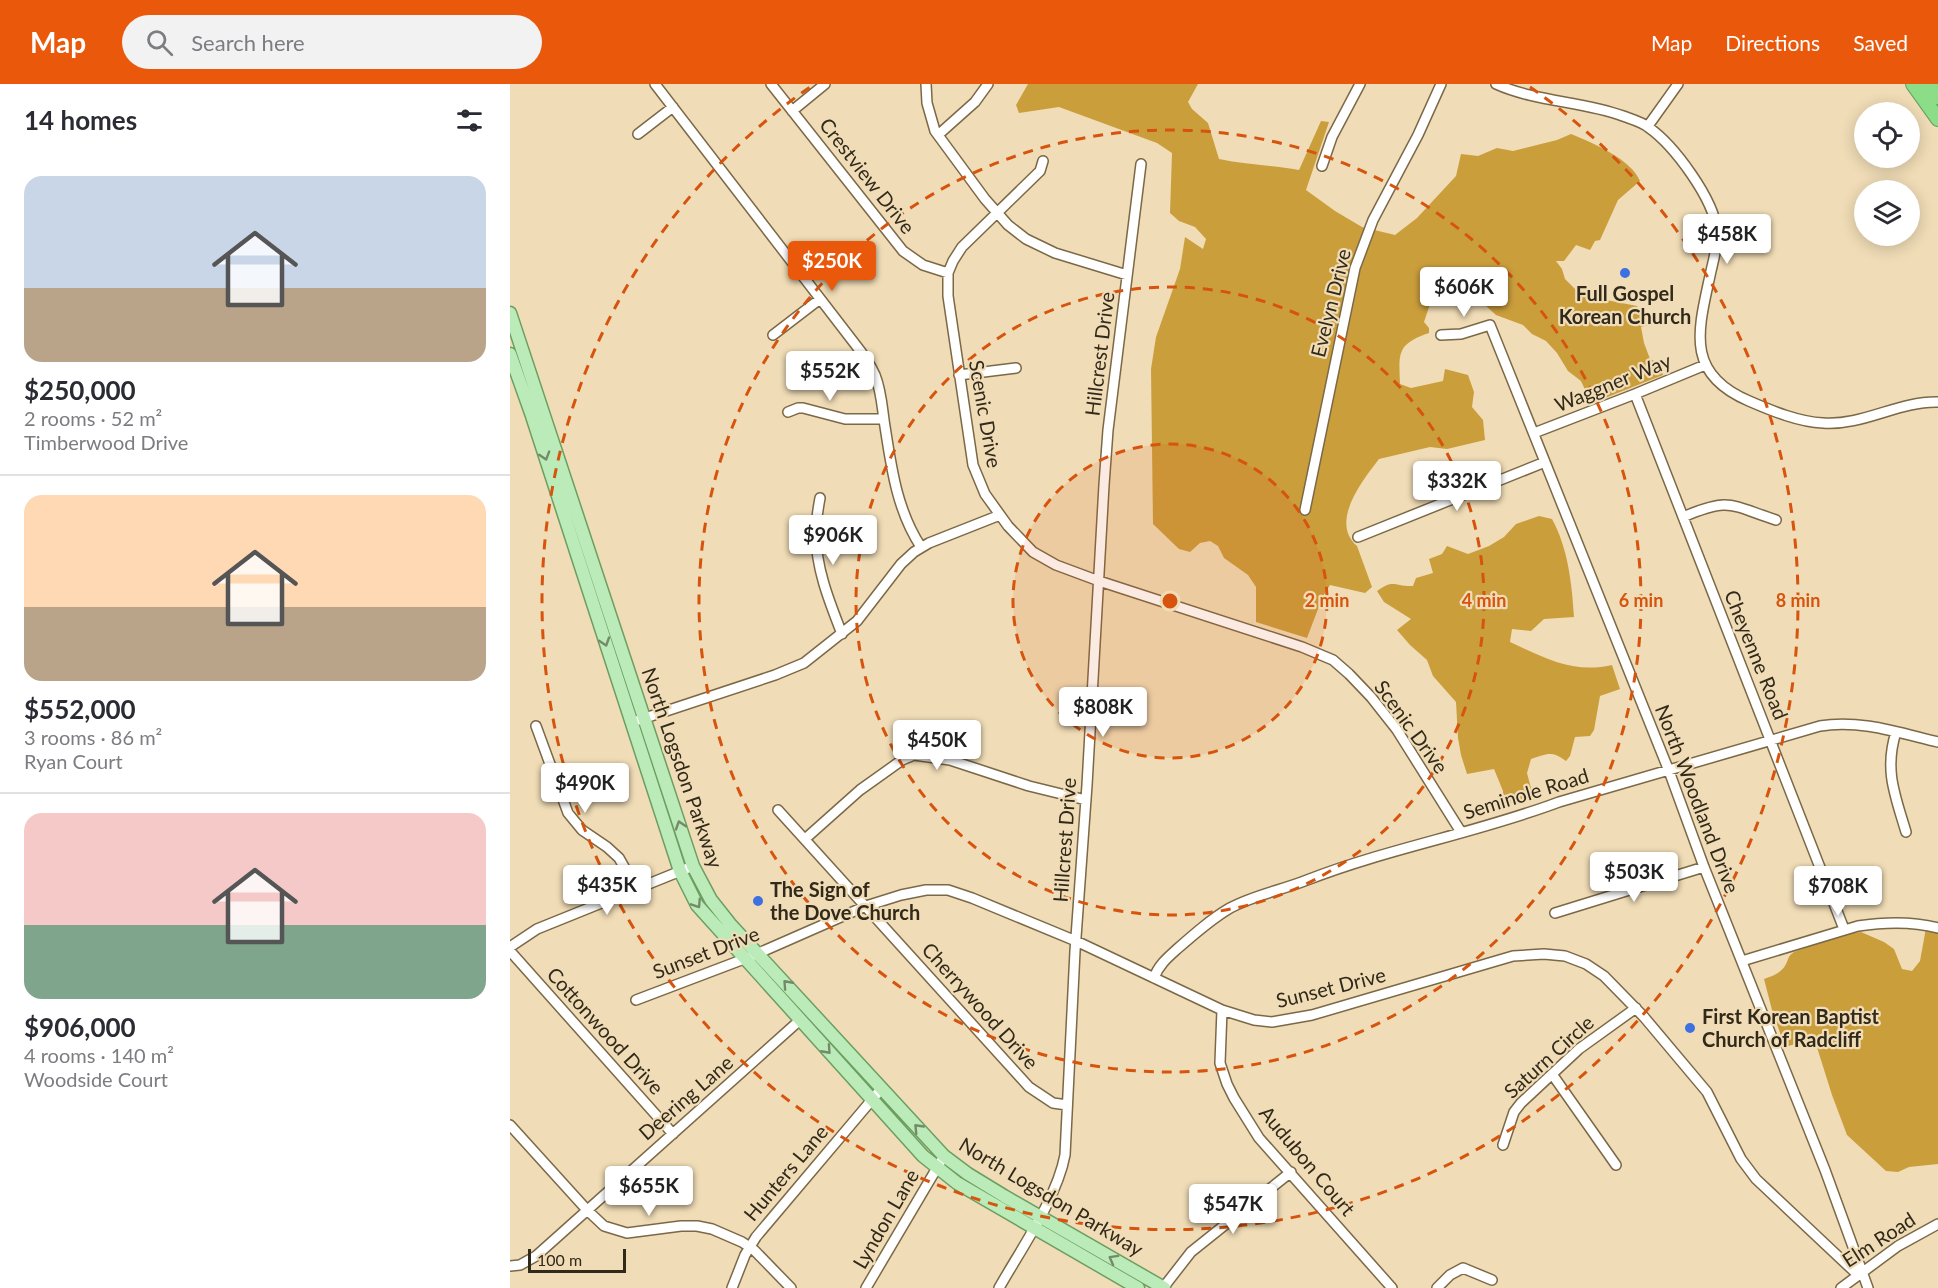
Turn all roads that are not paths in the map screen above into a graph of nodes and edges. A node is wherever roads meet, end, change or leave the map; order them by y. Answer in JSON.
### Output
{"nodes":[{"id":1,"x":655,"y":84,"type":"edge"},
{"id":2,"x":771,"y":84,"type":"edge"},
{"id":3,"x":825,"y":84,"type":"edge"},
{"id":4,"x":926,"y":84,"type":"edge"},
{"id":5,"x":988,"y":84,"type":"edge"},
{"id":6,"x":1360,"y":84,"type":"edge"},
{"id":7,"x":1440,"y":84,"type":"edge"},
{"id":8,"x":1496,"y":84,"type":"edge"},
{"id":9,"x":1678,"y":84,"type":"edge"},
{"id":10,"x":1913,"y":84,"type":"edge"},
{"id":11,"x":1929,"y":84,"type":"edge"},
{"id":12,"x":1938,"y":97,"type":"edge"},
{"id":13,"x":674,"y":107,"type":"junction"},
{"id":14,"x":792,"y":111,"type":"junction"},
{"id":15,"x":1938,"y":119,"type":"edge"},
{"id":16,"x":1648,"y":126,"type":"junction"},
{"id":17,"x":638,"y":134,"type":"dead end"},
{"id":18,"x":938,"y":135,"type":"junction"},
{"id":19,"x":1043,"y":161,"type":"dead end"},
{"id":20,"x":1141,"y":164,"type":"dead end"},
{"id":21,"x":1322,"y":166,"type":"dead end"},
{"id":22,"x":996,"y":213,"type":"junction"},
{"id":23,"x":948,"y":273,"type":"junction"},
{"id":24,"x":1127,"y":275,"type":"junction"},
{"id":25,"x":820,"y":299,"type":"junction"},
{"id":26,"x":510,"y":313,"type":"edge"},
{"id":27,"x":773,"y":335,"type":"dead end"},
{"id":28,"x":1441,"y":335,"type":"dead end"},
{"id":29,"x":524,"y":354,"type":"junction"},
{"id":30,"x":510,"y":355,"type":"edge"},
{"id":31,"x":1705,"y":365,"type":"junction"},
{"id":32,"x":1016,"y":368,"type":"dead end"},
{"id":33,"x":960,"y":375,"type":"junction"},
{"id":34,"x":1635,"y":394,"type":"junction"},
{"id":35,"x":1938,"y":402,"type":"edge"},
{"id":36,"x":788,"y":412,"type":"dead end"},
{"id":37,"x":884,"y":419,"type":"junction"},
{"id":38,"x":1534,"y":433,"type":"junction"},
{"id":39,"x":1545,"y":462,"type":"junction"},
{"id":40,"x":820,"y":498,"type":"dead end"},
{"id":41,"x":1305,"y":510,"type":"dead end"},
{"id":42,"x":1000,"y":516,"type":"junction"},
{"id":43,"x":578,"y":518,"type":"junction"},
{"id":44,"x":1683,"y":518,"type":"junction"},
{"id":45,"x":1776,"y":520,"type":"dead end"},
{"id":46,"x":566,"y":523,"type":"junction"},
{"id":47,"x":1358,"y":537,"type":"dead end"},
{"id":48,"x":921,"y":547,"type":"junction"},
{"id":49,"x":1099,"y":581,"type":"junction"},
{"id":50,"x":842,"y":634,"type":"junction"},
{"id":51,"x":644,"y":718,"type":"junction"},
{"id":52,"x":631,"y":723,"type":"junction"},
{"id":53,"x":536,"y":726,"type":"dead end"},
{"id":54,"x":1896,"y":732,"type":"junction"},
{"id":55,"x":1771,"y":739,"type":"junction"},
{"id":56,"x":1938,"y":742,"type":"edge"},
{"id":57,"x":1669,"y":771,"type":"junction"},
{"id":58,"x":1086,"y":800,"type":"junction"},
{"id":59,"x":778,"y":810,"type":"dead end"},
{"id":60,"x":1461,"y":832,"type":"junction"},
{"id":61,"x":1906,"y":832,"type":"dead end"},
{"id":62,"x":805,"y":840,"type":"junction"},
{"id":63,"x":693,"y":866,"type":"junction"},
{"id":64,"x":1704,"y":867,"type":"junction"},
{"id":65,"x":680,"y":871,"type":"junction"},
{"id":66,"x":637,"y":890,"type":"junction"},
{"id":67,"x":867,"y":906,"type":"junction"},
{"id":68,"x":1556,"y":913,"type":"dead end"},
{"id":69,"x":1938,"y":928,"type":"edge"},
{"id":70,"x":1844,"y":929,"type":"junction"},
{"id":71,"x":1076,"y":941,"type":"junction"},
{"id":72,"x":510,"y":949,"type":"edge"},
{"id":73,"x":758,"y":953,"type":"junction"},
{"id":74,"x":745,"y":959,"type":"junction"},
{"id":75,"x":1742,"y":961,"type":"junction"},
{"id":76,"x":1154,"y":978,"type":"junction"},
{"id":77,"x":636,"y":1000,"type":"dead end"},
{"id":78,"x":1636,"y":1008,"type":"junction"},
{"id":79,"x":1222,"y":1010,"type":"junction"},
{"id":80,"x":800,"y":1020,"type":"junction"},
{"id":81,"x":1552,"y":1074,"type":"junction"},
{"id":82,"x":881,"y":1089,"type":"junction"},
{"id":83,"x":873,"y":1099,"type":"junction"},
{"id":84,"x":1067,"y":1105,"type":"junction"},
{"id":85,"x":510,"y":1125,"type":"edge"},
{"id":86,"x":673,"y":1134,"type":"junction"},
{"id":87,"x":1503,"y":1145,"type":"dead end"},
{"id":88,"x":944,"y":1156,"type":"junction"},
{"id":89,"x":1616,"y":1166,"type":"dead end"},
{"id":90,"x":936,"y":1168,"type":"junction"},
{"id":91,"x":1291,"y":1172,"type":"junction"},
{"id":92,"x":587,"y":1210,"type":"junction"},
{"id":93,"x":1037,"y":1222,"type":"junction"},
{"id":94,"x":1938,"y":1224,"type":"edge"},
{"id":95,"x":749,"y":1247,"type":"junction"},
{"id":96,"x":510,"y":1266,"type":"edge"},
{"id":97,"x":1860,"y":1273,"type":"junction"},
{"id":98,"x":1492,"y":1280,"type":"dead end"},
{"id":99,"x":732,"y":1288,"type":"edge"},
{"id":100,"x":791,"y":1288,"type":"edge"},
{"id":101,"x":866,"y":1288,"type":"edge"},
{"id":102,"x":999,"y":1288,"type":"edge"},
{"id":103,"x":1138,"y":1288,"type":"edge"},
{"id":104,"x":1164,"y":1288,"type":"edge"},
{"id":105,"x":1392,"y":1288,"type":"edge"},
{"id":106,"x":1437,"y":1288,"type":"edge"},
{"id":107,"x":1841,"y":1288,"type":"edge"},
{"id":108,"x":1869,"y":1288,"type":"edge"}],
"edges":[{"from":1,"to":13,"type":"street"},
{"from":2,"to":14,"type":"street","name":"Crestview Drive"},
{"from":3,"to":14,"type":"street"},
{"from":4,"to":18,"type":"street"},
{"from":5,"to":18,"type":"street"},
{"from":6,"to":21,"type":"street"},
{"from":7,"to":41,"type":"street","name":"Evelyn Drive"},
{"from":8,"to":16,"type":"street"},
{"from":9,"to":16,"type":"street"},
{"from":10,"to":15,"type":"highway"},
{"from":11,"to":12,"type":"highway"},
{"from":13,"to":17,"type":"street"},
{"from":13,"to":25,"type":"street"},
{"from":14,"to":23,"type":"street","name":"Crestview Drive"},
{"from":16,"to":31,"type":"street"},
{"from":18,"to":22,"type":"street"},
{"from":19,"to":22,"type":"street"},
{"from":20,"to":24,"type":"street","name":"Hillcrest Drive"},
{"from":22,"to":23,"type":"street"},
{"from":22,"to":24,"type":"street"},
{"from":23,"to":33,"type":"street","name":"Scenic Drive"},
{"from":24,"to":49,"type":"street","name":"Hillcrest Drive"},
{"from":25,"to":27,"type":"street"},
{"from":25,"to":37,"type":"street"},
{"from":26,"to":29,"type":"main road","name":"North Logsdon Parkway"},
{"from":28,"to":38,"type":"street","name":"North Woodland Drive"},
{"from":29,"to":30,"type":"main road"},
{"from":29,"to":43,"type":"main road","name":"North Logsdon Parkway"},
{"from":30,"to":46,"type":"main road","name":"North Logsdon Parkway","one_way":true},
{"from":31,"to":34,"type":"street","name":"Waggner Way"},
{"from":31,"to":35,"type":"street"},
{"from":32,"to":33,"type":"street"},
{"from":33,"to":42,"type":"street","name":"Scenic Drive"},
{"from":34,"to":38,"type":"street","name":"Waggner Way"},
{"from":34,"to":44,"type":"street","name":"Cheyenne Road"},
{"from":36,"to":37,"type":"street"},
{"from":37,"to":48,"type":"street"},
{"from":38,"to":39,"type":"street","name":"North Woodland Drive"},
{"from":39,"to":47,"type":"street"},
{"from":39,"to":57,"type":"street","name":"North Woodland Drive"},
{"from":40,"to":50,"type":"street"},
{"from":42,"to":48,"type":"street"},
{"from":42,"to":49,"type":"street","name":"Scenic Drive"},
{"from":43,"to":46,"type":"street"},
{"from":43,"to":51,"type":"main road","name":"North Logsdon Parkway"},
{"from":44,"to":45,"type":"street"},
{"from":44,"to":55,"type":"street","name":"Cheyenne Road"},
{"from":46,"to":52,"type":"main road","name":"North Logsdon Parkway","one_way":true},
{"from":48,"to":50,"type":"street"},
{"from":49,"to":58,"type":"street","name":"Hillcrest Drive"},
{"from":49,"to":60,"type":"street","name":"Scenic Drive"},
{"from":50,"to":51,"type":"street"},
{"from":51,"to":52,"type":"street"},
{"from":63,"to":51,"type":"main road","name":"North Logsdon Parkway","one_way":true},
{"from":52,"to":65,"type":"main road","name":"North Logsdon Parkway"},
{"from":53,"to":66,"type":"street"},
{"from":54,"to":55,"type":"street","name":"Seminole Road"},
{"from":54,"to":56,"type":"street","name":"Seminole Road"},
{"from":54,"to":61,"type":"street"},
{"from":55,"to":57,"type":"street","name":"Seminole Road"},
{"from":55,"to":70,"type":"street","name":"Cheyenne Road"},
{"from":57,"to":60,"type":"street","name":"Seminole Road"},
{"from":57,"to":64,"type":"street","name":"North Woodland Drive"},
{"from":58,"to":62,"type":"street"},
{"from":58,"to":71,"type":"street","name":"Hillcrest Drive"},
{"from":59,"to":62,"type":"street","name":"Cherrywood Drive"},
{"from":60,"to":76,"type":"street","name":"Seminole Road"},
{"from":62,"to":67,"type":"street","name":"Cherrywood Drive"},
{"from":63,"to":65,"type":"street"},
{"from":63,"to":73,"type":"main road","name":"North Logsdon Parkway"},
{"from":64,"to":68,"type":"street"},
{"from":64,"to":75,"type":"street","name":"North Woodland Drive"},
{"from":65,"to":66,"type":"street"},
{"from":65,"to":74,"type":"main road","name":"North Logsdon Parkway","one_way":true},
{"from":66,"to":72,"type":"street"},
{"from":67,"to":71,"type":"street","name":"Sunset Drive"},
{"from":67,"to":73,"type":"street","name":"Sunset Drive"},
{"from":67,"to":84,"type":"street","name":"Cherrywood Drive"},
{"from":69,"to":70,"type":"street"},
{"from":70,"to":75,"type":"street"},
{"from":71,"to":76,"type":"street","name":"Sunset Drive"},
{"from":71,"to":84,"type":"street","name":"Hillcrest Drive"},
{"from":72,"to":86,"type":"street","name":"Cottonwood Drive"},
{"from":73,"to":74,"type":"street","name":"Sunset Drive"},
{"from":82,"to":73,"type":"main road","name":"North Logsdon Parkway","one_way":true},
{"from":74,"to":77,"type":"street","name":"Sunset Drive"},
{"from":74,"to":80,"type":"main road","name":"North Logsdon Parkway"},
{"from":75,"to":97,"type":"street","name":"North Woodland Drive"},
{"from":76,"to":79,"type":"street","name":"Sunset Drive"},
{"from":78,"to":79,"type":"street","name":"Sunset Drive"},
{"from":78,"to":81,"type":"street","name":"Saturn Circle"},
{"from":78,"to":97,"type":"street","name":"Sunset Drive"},
{"from":79,"to":91,"type":"street","name":"Audubon Court"},
{"from":80,"to":83,"type":"main road","name":"North Logsdon Parkway","one_way":true},
{"from":80,"to":86,"type":"street","name":"Deering Lane"},
{"from":81,"to":87,"type":"street","name":"Saturn Circle"},
{"from":81,"to":89,"type":"street"},
{"from":82,"to":83,"type":"street","name":"Hunters Lane"},
{"from":88,"to":82,"type":"main road","name":"North Logsdon Parkway","one_way":true},
{"from":83,"to":90,"type":"main road","name":"North Logsdon Parkway"},
{"from":83,"to":95,"type":"street","name":"Hunters Lane"},
{"from":84,"to":93,"type":"street","name":"Hillcrest Drive"},
{"from":85,"to":92,"type":"street"},
{"from":86,"to":92,"type":"street","name":"Deering Lane"},
{"from":88,"to":90,"type":"street","name":"Lyndon Lane"},
{"from":88,"to":93,"type":"main road","name":"North Logsdon Parkway"},
{"from":90,"to":93,"type":"main road","name":"North Logsdon Parkway"},
{"from":90,"to":101,"type":"street","name":"Lyndon Lane"},
{"from":91,"to":104,"type":"street"},
{"from":91,"to":105,"type":"street","name":"Audubon Court"},
{"from":92,"to":95,"type":"street"},
{"from":92,"to":96,"type":"street","name":"Deering Lane"},
{"from":93,"to":102,"type":"street","name":"Hillcrest Drive"},
{"from":93,"to":103,"type":"main road","name":"North Logsdon Parkway"},
{"from":104,"to":93,"type":"main road","name":"North Logsdon Parkway","one_way":true},
{"from":94,"to":97,"type":"street","name":"Elm Road"},
{"from":95,"to":99,"type":"street","name":"Hunters Lane"},
{"from":95,"to":100,"type":"street"},
{"from":97,"to":107,"type":"street","name":"Elm Road"},
{"from":97,"to":108,"type":"street","name":"North Woodland Drive"},
{"from":98,"to":106,"type":"street"}]}
